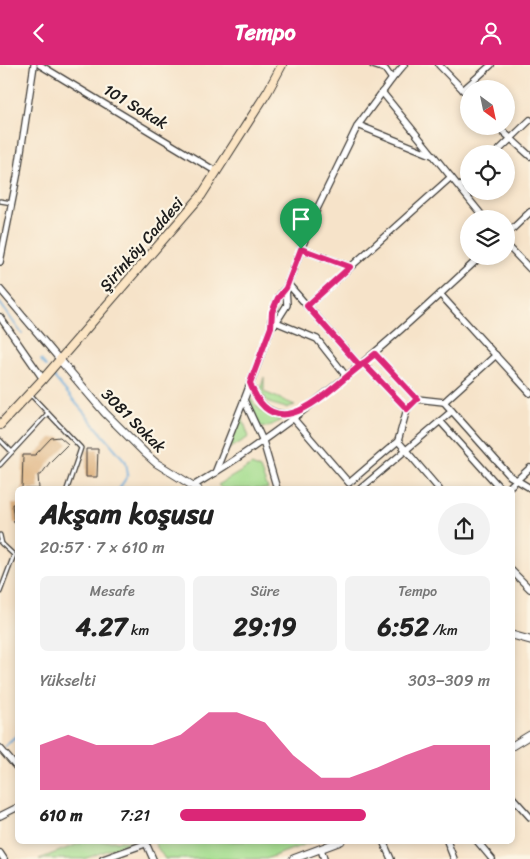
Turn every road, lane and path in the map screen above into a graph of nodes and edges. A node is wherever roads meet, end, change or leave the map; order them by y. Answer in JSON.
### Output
{"nodes":[{"id":1,"x":34,"y":65,"type":"edge"},
{"id":2,"x":40,"y":65,"type":"edge"},
{"id":3,"x":282,"y":65,"type":"edge"},
{"id":4,"x":373,"y":65,"type":"edge"},
{"id":5,"x":404,"y":65,"type":"edge"},
{"id":6,"x":439,"y":65,"type":"edge"},
{"id":7,"x":491,"y":65,"type":"edge"},
{"id":8,"x":52,"y":68,"type":"edge"},
{"id":9,"x":392,"y":79,"type":"junction"},
{"id":10,"x":474,"y":80,"type":"edge"},
{"id":11,"x":460,"y":87,"type":"edge"},
{"id":12,"x":382,"y":92,"type":"junction"},
{"id":13,"x":530,"y":120,"type":"edge"},
{"id":14,"x":358,"y":125,"type":"junction"},
{"id":15,"x":508,"y":135,"type":"edge"},
{"id":16,"x":511,"y":138,"type":"junction"},
{"id":17,"x":504,"y":145,"type":"edge"},
{"id":18,"x":434,"y":156,"type":"junction"},
{"id":19,"x":530,"y":156,"type":"edge"},
{"id":20,"x":217,"y":172,"type":"junction"},
{"id":21,"x":452,"y":177,"type":"junction"},
{"id":22,"x":460,"y":187,"type":"edge"},
{"id":23,"x":470,"y":200,"type":"edge"},
{"id":24,"x":0,"y":201,"type":"edge"},
{"id":25,"x":12,"y":203,"type":"junction"},
{"id":26,"x":478,"y":210,"type":"edge"},
{"id":27,"x":530,"y":212,"type":"edge"},
{"id":28,"x":515,"y":226,"type":"edge"},
{"id":29,"x":301,"y":249,"type":"junction"},
{"id":30,"x":515,"y":253,"type":"edge"},
{"id":31,"x":0,"y":263,"type":"edge"},
{"id":32,"x":472,"y":265,"type":"edge"},
{"id":33,"x":350,"y":267,"type":"junction"},
{"id":34,"x":530,"y":269,"type":"edge"},
{"id":35,"x":287,"y":286,"type":"junction"},
{"id":36,"x":0,"y":289,"type":"edge"},
{"id":37,"x":440,"y":295,"type":"junction"},
{"id":38,"x":307,"y":306,"type":"junction"},
{"id":39,"x":0,"y":317,"type":"edge"},
{"id":40,"x":273,"y":323,"type":"junction"},
{"id":41,"x":375,"y":354,"type":"junction"},
{"id":42,"x":496,"y":355,"type":"junction"},
{"id":43,"x":60,"y":360,"type":"junction"},
{"id":44,"x":361,"y":364,"type":"junction"},
{"id":45,"x":346,"y":376,"type":"junction"},
{"id":46,"x":43,"y":379,"type":"junction"},
{"id":47,"x":250,"y":383,"type":"junction"},
{"id":48,"x":530,"y":393,"type":"edge"},
{"id":49,"x":30,"y":394,"type":"junction"},
{"id":50,"x":244,"y":399,"type":"junction"},
{"id":51,"x":417,"y":399,"type":"junction"},
{"id":52,"x":444,"y":402,"type":"junction"},
{"id":53,"x":407,"y":409,"type":"junction"},
{"id":54,"x":452,"y":411,"type":"junction"},
{"id":55,"x":301,"y":412,"type":"junction"},
{"id":56,"x":47,"y":414,"type":"junction"},
{"id":57,"x":293,"y":418,"type":"junction"},
{"id":58,"x":440,"y":421,"type":"junction"},
{"id":59,"x":0,"y":425,"type":"edge"},
{"id":60,"x":0,"y":440,"type":"edge"},
{"id":61,"x":263,"y":441,"type":"junction"},
{"id":62,"x":398,"y":441,"type":"junction"},
{"id":63,"x":406,"y":449,"type":"junction"},
{"id":64,"x":12,"y":452,"type":"junction"},
{"id":65,"x":0,"y":465,"type":"edge"},
{"id":66,"x":530,"y":468,"type":"edge"},
{"id":67,"x":215,"y":473,"type":"junction"},
{"id":68,"x":518,"y":479,"type":"junction"},
{"id":69,"x":349,"y":483,"type":"junction"},
{"id":70,"x":68,"y":486,"type":"edge"},
{"id":71,"x":194,"y":486,"type":"edge"},
{"id":72,"x":197,"y":486,"type":"edge"},
{"id":73,"x":276,"y":486,"type":"edge"},
{"id":74,"x":352,"y":486,"type":"edge"},
{"id":75,"x":363,"y":486,"type":"edge"},
{"id":76,"x":437,"y":486,"type":"edge"},
{"id":77,"x":498,"y":486,"type":"edge"},
{"id":78,"x":510,"y":486,"type":"edge"},
{"id":79,"x":530,"y":488,"type":"edge"},
{"id":80,"x":0,"y":535,"type":"edge"},
{"id":81,"x":1,"y":543,"type":"edge"},
{"id":82,"x":515,"y":574,"type":"edge"},
{"id":83,"x":530,"y":589,"type":"edge"},
{"id":84,"x":0,"y":592,"type":"edge"},
{"id":85,"x":515,"y":636,"type":"edge"},
{"id":86,"x":530,"y":640,"type":"edge"},
{"id":87,"x":529,"y":736,"type":"edge"},
{"id":88,"x":515,"y":744,"type":"edge"},
{"id":89,"x":0,"y":748,"type":"edge"},
{"id":90,"x":15,"y":766,"type":"edge"},
{"id":91,"x":515,"y":800,"type":"edge"},
{"id":92,"x":15,"y":808,"type":"edge"},
{"id":93,"x":0,"y":816,"type":"edge"},
{"id":94,"x":530,"y":817,"type":"edge"},
{"id":95,"x":142,"y":844,"type":"edge"},
{"id":96,"x":146,"y":844,"type":"edge"},
{"id":97,"x":334,"y":844,"type":"edge"},
{"id":98,"x":384,"y":844,"type":"edge"},
{"id":99,"x":448,"y":844,"type":"edge"},
{"id":100,"x":480,"y":844,"type":"edge"},
{"id":101,"x":321,"y":849,"type":"junction"},
{"id":102,"x":0,"y":853,"type":"edge"},
{"id":103,"x":4,"y":859,"type":"edge"},
{"id":104,"x":103,"y":859,"type":"edge"},
{"id":105,"x":153,"y":859,"type":"edge"},
{"id":106,"x":293,"y":859,"type":"edge"},
{"id":107,"x":324,"y":859,"type":"edge"},
{"id":108,"x":391,"y":859,"type":"edge"},
{"id":109,"x":454,"y":859,"type":"edge"},
{"id":110,"x":492,"y":859,"type":"edge"}],
"edges":[{"from":1,"to":25,"type":"street"},
{"from":2,"to":8,"type":"street","name":"101 Sokak"},
{"from":3,"to":20,"type":"main road","name":"Şirinköy Caddesi"},
{"from":4,"to":9,"type":"street"},
{"from":5,"to":9,"type":"street"},
{"from":6,"to":11,"type":"street"},
{"from":7,"to":10,"type":"street"},
{"from":8,"to":20,"type":"street","name":"101 Sokak"},
{"from":9,"to":12,"type":"street"},
{"from":12,"to":14,"type":"street"},
{"from":12,"to":18,"type":"street"},
{"from":13,"to":16,"type":"street"},
{"from":14,"to":18,"type":"street"},
{"from":14,"to":29,"type":"street"},
{"from":15,"to":16,"type":"street"},
{"from":16,"to":17,"type":"street"},
{"from":16,"to":19,"type":"street"},
{"from":18,"to":21,"type":"street"},
{"from":20,"to":43,"type":"main road","name":"Şirinköy Caddesi"},
{"from":21,"to":22,"type":"street"},
{"from":21,"to":33,"type":"street"},
{"from":23,"to":26,"type":"street"},
{"from":24,"to":25,"type":"lane"},
{"from":25,"to":31,"type":"street"},
{"from":27,"to":28,"type":"street"},
{"from":29,"to":33,"type":"street"},
{"from":29,"to":35,"type":"street"},
{"from":30,"to":34,"type":"street"},
{"from":32,"to":37,"type":"street"},
{"from":33,"to":38,"type":"street"},
{"from":35,"to":38,"type":"street"},
{"from":35,"to":40,"type":"street"},
{"from":35,"to":40,"type":"street"},
{"from":36,"to":43,"type":"street"},
{"from":37,"to":41,"type":"street"},
{"from":37,"to":42,"type":"street"},
{"from":38,"to":44,"type":"street"},
{"from":39,"to":46,"type":"street"},
{"from":40,"to":45,"type":"street"},
{"from":40,"to":47,"type":"street"},
{"from":41,"to":44,"type":"street"},
{"from":41,"to":51,"type":"street"},
{"from":42,"to":48,"type":"street"},
{"from":42,"to":52,"type":"street"},
{"from":43,"to":46,"type":"main road","name":"Şirinköy Caddesi"},
{"from":43,"to":71,"type":"street","name":"3081 Sokak"},
{"from":44,"to":45,"type":"street"},
{"from":44,"to":53,"type":"street"},
{"from":45,"to":55,"type":"street"},
{"from":46,"to":49,"type":"main road","name":"Şirinköy Caddesi"},
{"from":47,"to":50,"type":"street"},
{"from":47,"to":55,"type":"street"},
{"from":49,"to":56,"type":"lane"},
{"from":49,"to":59,"type":"main road","name":"Şirinköy Caddesi"},
{"from":50,"to":61,"type":"street"},
{"from":50,"to":67,"type":"street"},
{"from":51,"to":52,"type":"street"},
{"from":51,"to":53,"type":"street"},
{"from":52,"to":54,"type":"street"},
{"from":53,"to":62,"type":"street"},
{"from":54,"to":58,"type":"street"},
{"from":54,"to":68,"type":"street"},
{"from":55,"to":57,"type":"street"},
{"from":56,"to":64,"type":"lane"},
{"from":56,"to":70,"type":"lane"},
{"from":57,"to":61,"type":"street"},
{"from":57,"to":69,"type":"street"},
{"from":58,"to":63,"type":"street"},
{"from":58,"to":77,"type":"street"},
{"from":60,"to":64,"type":"lane"},
{"from":61,"to":67,"type":"street"},
{"from":61,"to":73,"type":"street"},
{"from":62,"to":63,"type":"street"},
{"from":62,"to":69,"type":"street"},
{"from":63,"to":75,"type":"street"},
{"from":63,"to":76,"type":"street"},
{"from":64,"to":65,"type":"lane"},
{"from":66,"to":68,"type":"street"},
{"from":67,"to":72,"type":"street"},
{"from":68,"to":78,"type":"street"},
{"from":68,"to":79,"type":"street"},
{"from":69,"to":74,"type":"street"},
{"from":80,"to":81,"type":"lane"},
{"from":81,"to":84,"type":"lane"},
{"from":82,"to":83,"type":"street"},
{"from":85,"to":86,"type":"street"},
{"from":87,"to":88,"type":"street"},
{"from":89,"to":90,"type":"street"},
{"from":91,"to":94,"type":"street"},
{"from":92,"to":93,"type":"street"},
{"from":95,"to":104,"type":"street"},
{"from":96,"to":105,"type":"street"},
{"from":97,"to":101,"type":"street"},
{"from":98,"to":108,"type":"street"},
{"from":99,"to":109,"type":"street"},
{"from":100,"to":110,"type":"street"},
{"from":101,"to":106,"type":"street"},
{"from":101,"to":107,"type":"street"},
{"from":102,"to":103,"type":"street"}]}
